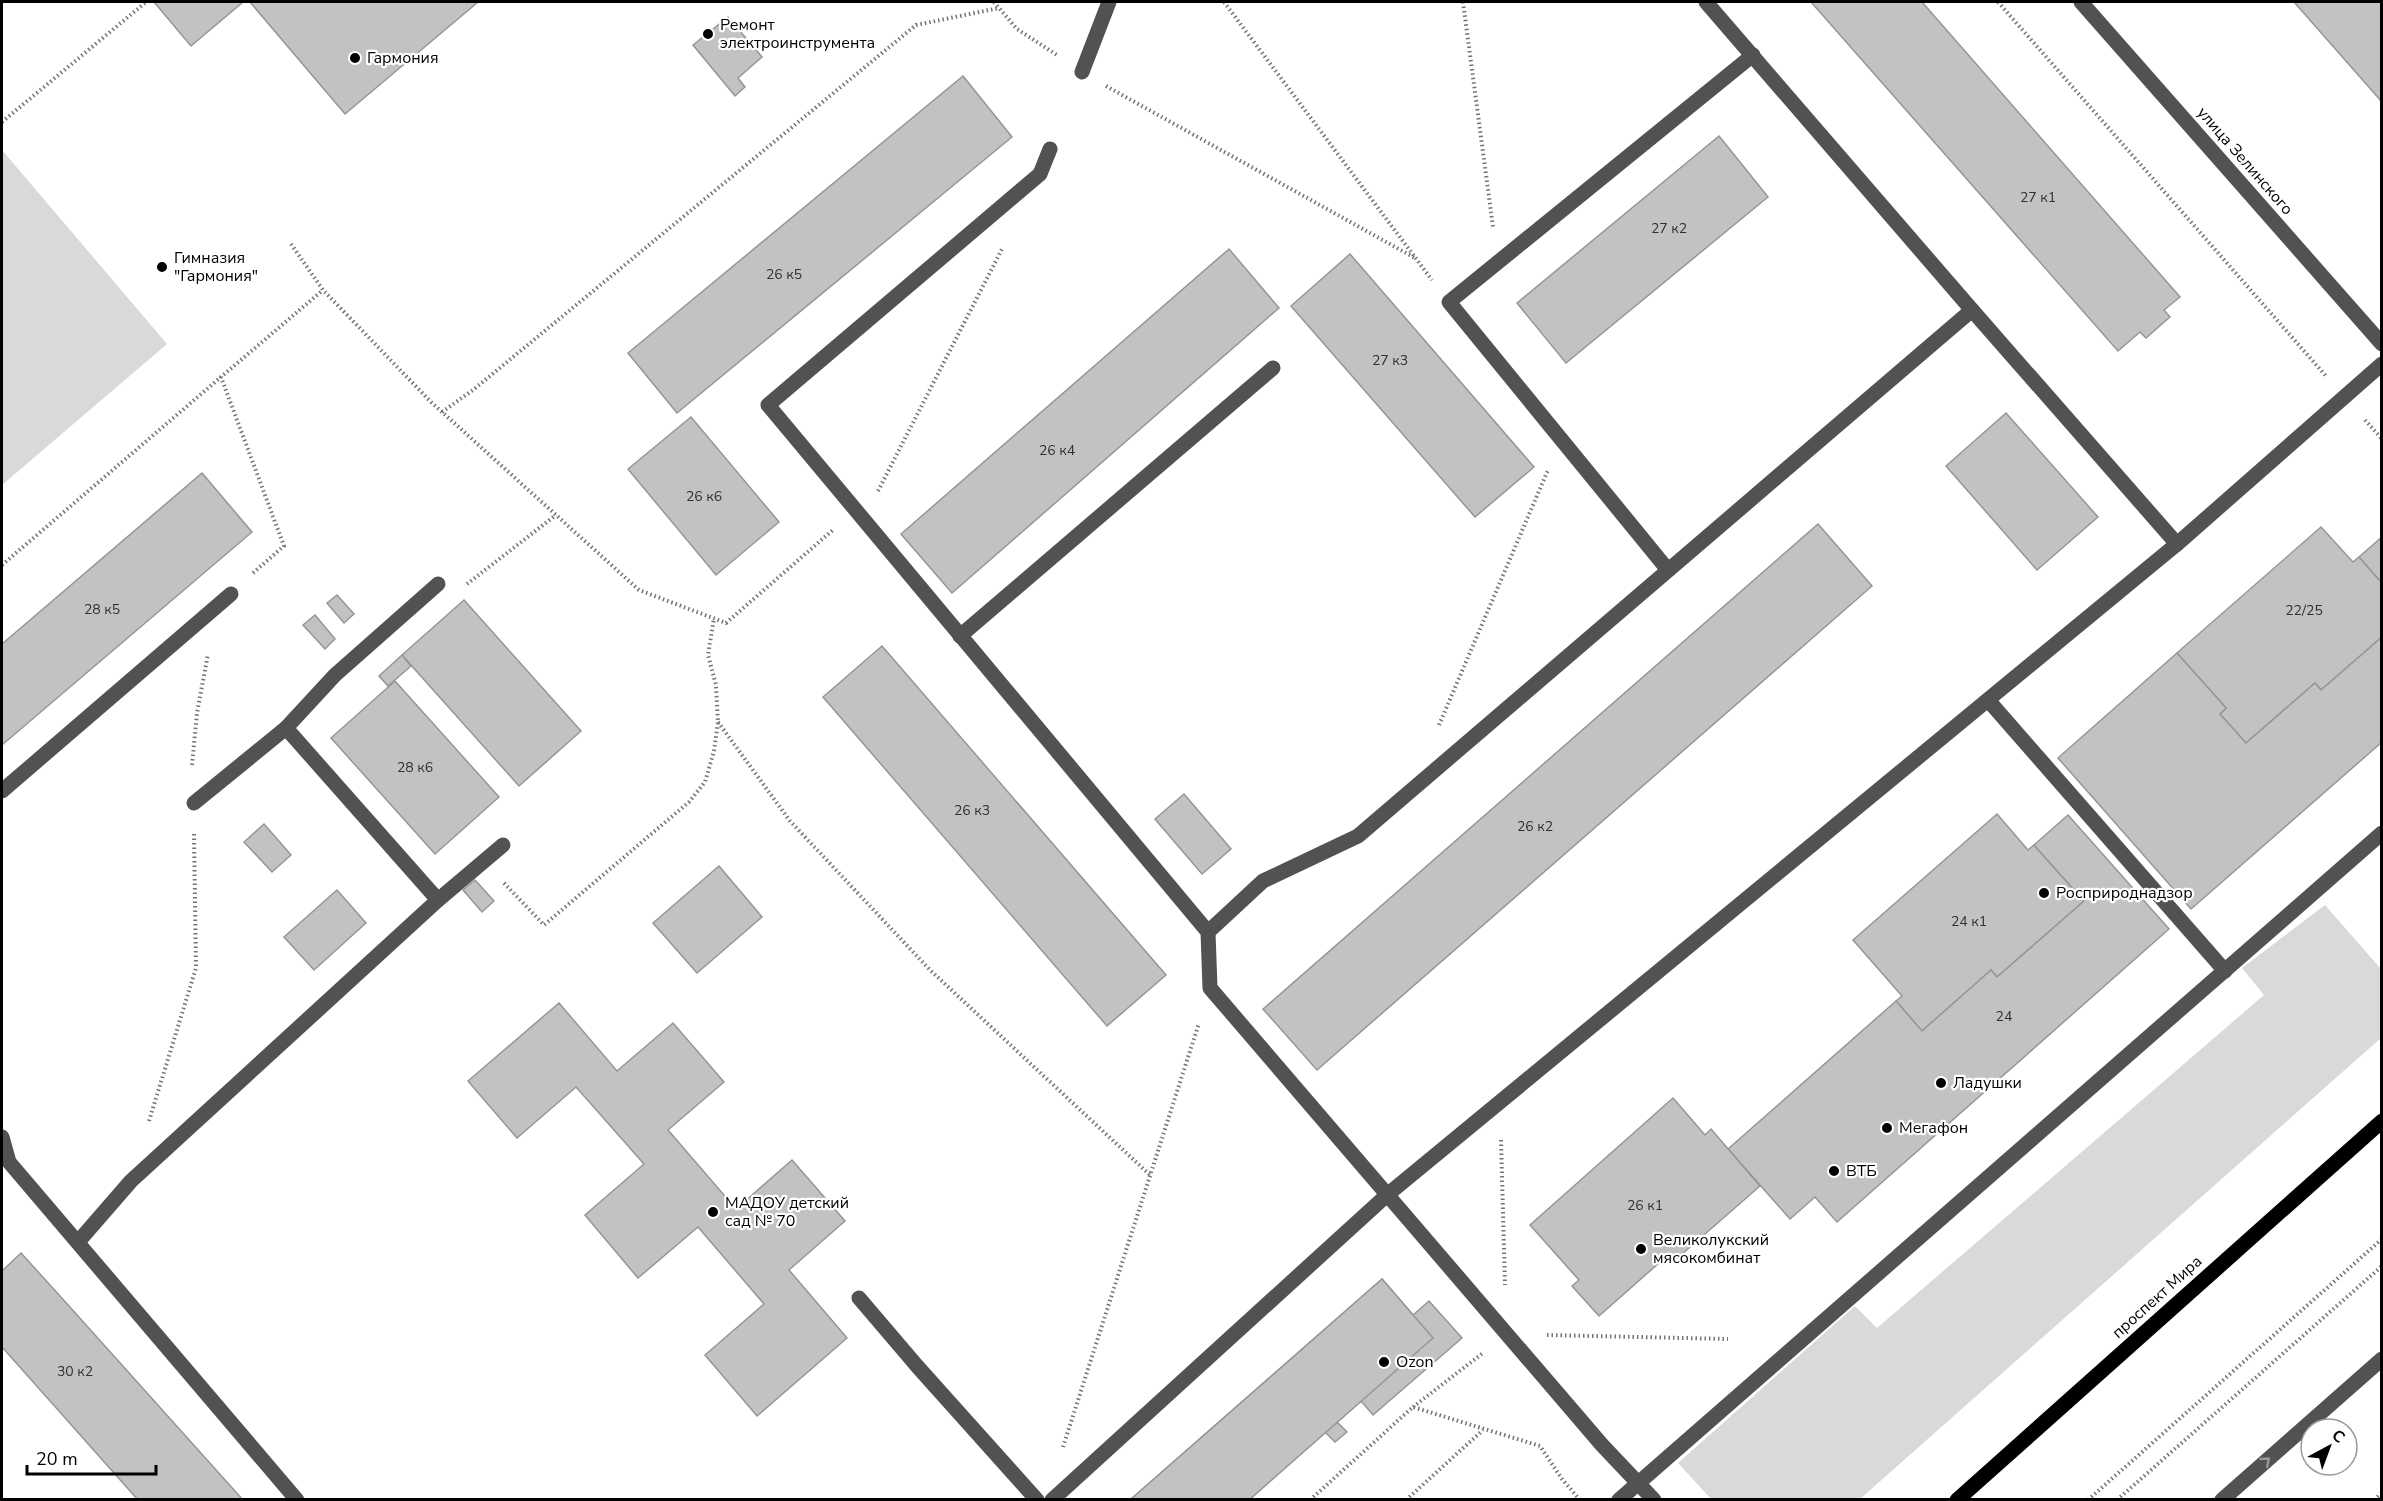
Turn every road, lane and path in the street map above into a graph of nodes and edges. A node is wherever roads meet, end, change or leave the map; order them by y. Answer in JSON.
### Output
{"nodes":[{"id":1,"x":146,"y":2,"type":"edge"},
{"id":2,"x":994,"y":2,"type":"edge"},
{"id":3,"x":1109,"y":2,"type":"edge"},
{"id":4,"x":1224,"y":2,"type":"edge"},
{"id":5,"x":1463,"y":2,"type":"edge"},
{"id":6,"x":1706,"y":2,"type":"edge"},
{"id":7,"x":1998,"y":2,"type":"edge"},
{"id":8,"x":2082,"y":2,"type":"edge"},
{"id":9,"x":999,"y":8,"type":"junction"},
{"id":10,"x":1753,"y":55,"type":"junction"},
{"id":11,"x":1082,"y":72,"type":"junction"},
{"id":12,"x":2,"y":122,"type":"edge"},
{"id":13,"x":1050,"y":149,"type":"dead end"},
{"id":14,"x":1008,"y":237,"type":"dead end"},
{"id":15,"x":291,"y":244,"type":"dead end"},
{"id":16,"x":1415,"y":258,"type":"junction"},
{"id":17,"x":1498,"y":263,"type":"junction"},
{"id":18,"x":323,"y":290,"type":"junction"},
{"id":19,"x":1449,"y":303,"type":"junction"},
{"id":20,"x":1972,"y":310,"type":"junction"},
{"id":21,"x":2382,"y":344,"type":"edge"},
{"id":22,"x":2382,"y":364,"type":"edge"},
{"id":23,"x":1273,"y":368,"type":"dead end"},
{"id":24,"x":221,"y":377,"type":"junction"},
{"id":25,"x":2344,"y":397,"type":"junction"},
{"id":26,"x":442,"y":412,"type":"junction"},
{"id":27,"x":1561,"y":439,"type":"junction"},
{"id":28,"x":2382,"y":439,"type":"edge"},
{"id":29,"x":856,"y":510,"type":"junction"},
{"id":30,"x":556,"y":515,"type":"junction"},
{"id":31,"x":2177,"y":544,"type":"junction"},
{"id":32,"x":2,"y":565,"type":"edge"},
{"id":33,"x":1668,"y":570,"type":"junction"},
{"id":34,"x":438,"y":584,"type":"joint"},
{"id":35,"x":231,"y":594,"type":"joint"},
{"id":36,"x":714,"y":618,"type":"junction"},
{"id":37,"x":960,"y":636,"type":"junction"},
{"id":38,"x":208,"y":653,"type":"dead end"},
{"id":39,"x":1988,"y":700,"type":"junction"},
{"id":40,"x":718,"y":722,"type":"junction"},
{"id":41,"x":1439,"y":726,"type":"dead end"},
{"id":42,"x":286,"y":728,"type":"junction"},
{"id":43,"x":2,"y":791,"type":"edge"},
{"id":44,"x":194,"y":803,"type":"junction"},
{"id":45,"x":2382,"y":833,"type":"edge"},
{"id":46,"x":503,"y":845,"type":"dead end"},
{"id":47,"x":484,"y":861,"type":"junction"},
{"id":48,"x":438,"y":900,"type":"junction"},
{"id":49,"x":1208,"y":932,"type":"junction"},
{"id":50,"x":2225,"y":971,"type":"junction"},
{"id":51,"x":1210,"y":988,"type":"junction"},
{"id":52,"x":1500,"y":1101,"type":"junction"},
{"id":53,"x":2382,"y":1121,"type":"edge"},
{"id":54,"x":148,"y":1125,"type":"dead end"},
{"id":55,"x":2,"y":1137,"type":"edge"},
{"id":56,"x":1150,"y":1175,"type":"junction"},
{"id":57,"x":1387,"y":1195,"type":"junction"},
{"id":58,"x":2382,"y":1239,"type":"edge"},
{"id":59,"x":78,"y":1242,"type":"junction"},
{"id":60,"x":2382,"y":1266,"type":"edge"},
{"id":61,"x":860,"y":1298,"type":"dead end"},
{"id":62,"x":1506,"y":1334,"type":"junction"},
{"id":63,"x":2382,"y":1359,"type":"edge"},
{"id":64,"x":1484,"y":1429,"type":"junction"},
{"id":65,"x":1060,"y":1455,"type":"dead end"},
{"id":66,"x":1639,"y":1482,"type":"junction"},
{"id":67,"x":2382,"y":1493,"type":"edge"},
{"id":68,"x":297,"y":1500,"type":"edge"},
{"id":69,"x":1037,"y":1500,"type":"edge"},
{"id":70,"x":1052,"y":1500,"type":"edge"},
{"id":71,"x":1310,"y":1500,"type":"edge"},
{"id":72,"x":1406,"y":1500,"type":"edge"},
{"id":73,"x":1580,"y":1500,"type":"edge"},
{"id":74,"x":1619,"y":1500,"type":"edge"},
{"id":75,"x":1654,"y":1500,"type":"edge"},
{"id":76,"x":1957,"y":1500,"type":"edge"},
{"id":77,"x":2088,"y":1500,"type":"edge"},
{"id":78,"x":2117,"y":1500,"type":"edge"},
{"id":79,"x":2222,"y":1500,"type":"edge"},
{"id":80,"x":2374,"y":1500,"type":"edge"}],
"edges":[{"from":1,"to":12,"type":"path"},
{"from":2,"to":9,"type":"path"},
{"from":3,"to":11,"type":"street"},
{"from":4,"to":16,"type":"path"},
{"from":5,"to":17,"type":"path"},
{"from":6,"to":10,"type":"street"},
{"from":7,"to":25,"type":"path"},
{"from":8,"to":21,"type":"street","name":"улица Зелинского"},
{"from":9,"to":11,"type":"path"},
{"from":9,"to":26,"type":"path"},
{"from":10,"to":17,"type":"street"},
{"from":10,"to":20,"type":"street"},
{"from":11,"to":16,"type":"path"},
{"from":13,"to":29,"type":"street"},
{"from":14,"to":29,"type":"path"},
{"from":15,"to":18,"type":"path"},
{"from":16,"to":19,"type":"path"},
{"from":17,"to":19,"type":"street"},
{"from":18,"to":24,"type":"path"},
{"from":18,"to":26,"type":"path"},
{"from":19,"to":27,"type":"street"},
{"from":20,"to":31,"type":"street"},
{"from":20,"to":33,"type":"street"},
{"from":22,"to":25,"type":"street"},
{"from":23,"to":37,"type":"street"},
{"from":24,"to":32,"type":"path"},
{"from":24,"to":35,"type":"path"},
{"from":25,"to":28,"type":"path"},
{"from":25,"to":31,"type":"street"},
{"from":26,"to":30,"type":"path"},
{"from":27,"to":33,"type":"street"},
{"from":27,"to":41,"type":"path"},
{"from":29,"to":36,"type":"path"},
{"from":29,"to":37,"type":"street"},
{"from":30,"to":34,"type":"path"},
{"from":30,"to":36,"type":"path"},
{"from":31,"to":39,"type":"street"},
{"from":33,"to":49,"type":"street"},
{"from":34,"to":42,"type":"street"},
{"from":35,"to":43,"type":"street"},
{"from":36,"to":40,"type":"path"},
{"from":37,"to":49,"type":"street"},
{"from":38,"to":44,"type":"path"},
{"from":39,"to":50,"type":"street"},
{"from":39,"to":52,"type":"street"},
{"from":40,"to":47,"type":"path"},
{"from":40,"to":56,"type":"path"},
{"from":42,"to":44,"type":"street"},
{"from":42,"to":48,"type":"street"},
{"from":44,"to":54,"type":"path"},
{"from":45,"to":50,"type":"street"},
{"from":46,"to":47,"type":"street"},
{"from":47,"to":48,"type":"street"},
{"from":48,"to":59,"type":"street"},
{"from":49,"to":51,"type":"street"},
{"from":50,"to":66,"type":"street"},
{"from":51,"to":56,"type":"path"},
{"from":51,"to":57,"type":"street"},
{"from":52,"to":57,"type":"street"},
{"from":52,"to":62,"type":"path"},
{"from":53,"to":76,"type":"main road","name":"проспект Мира"},
{"from":55,"to":59,"type":"street"},
{"from":56,"to":65,"type":"path"},
{"from":57,"to":62,"type":"street"},
{"from":57,"to":70,"type":"street"},
{"from":58,"to":77,"type":"path"},
{"from":59,"to":68,"type":"street"},
{"from":60,"to":78,"type":"path"},
{"from":61,"to":69,"type":"street"},
{"from":62,"to":66,"type":"street"},
{"from":79,"to":63,"type":"street","one_way":true},
{"from":64,"to":71,"type":"path"},
{"from":64,"to":72,"type":"path"},
{"from":64,"to":73,"type":"path"},
{"from":66,"to":74,"type":"street"},
{"from":66,"to":75,"type":"street"},
{"from":67,"to":80,"type":"path"}]}
